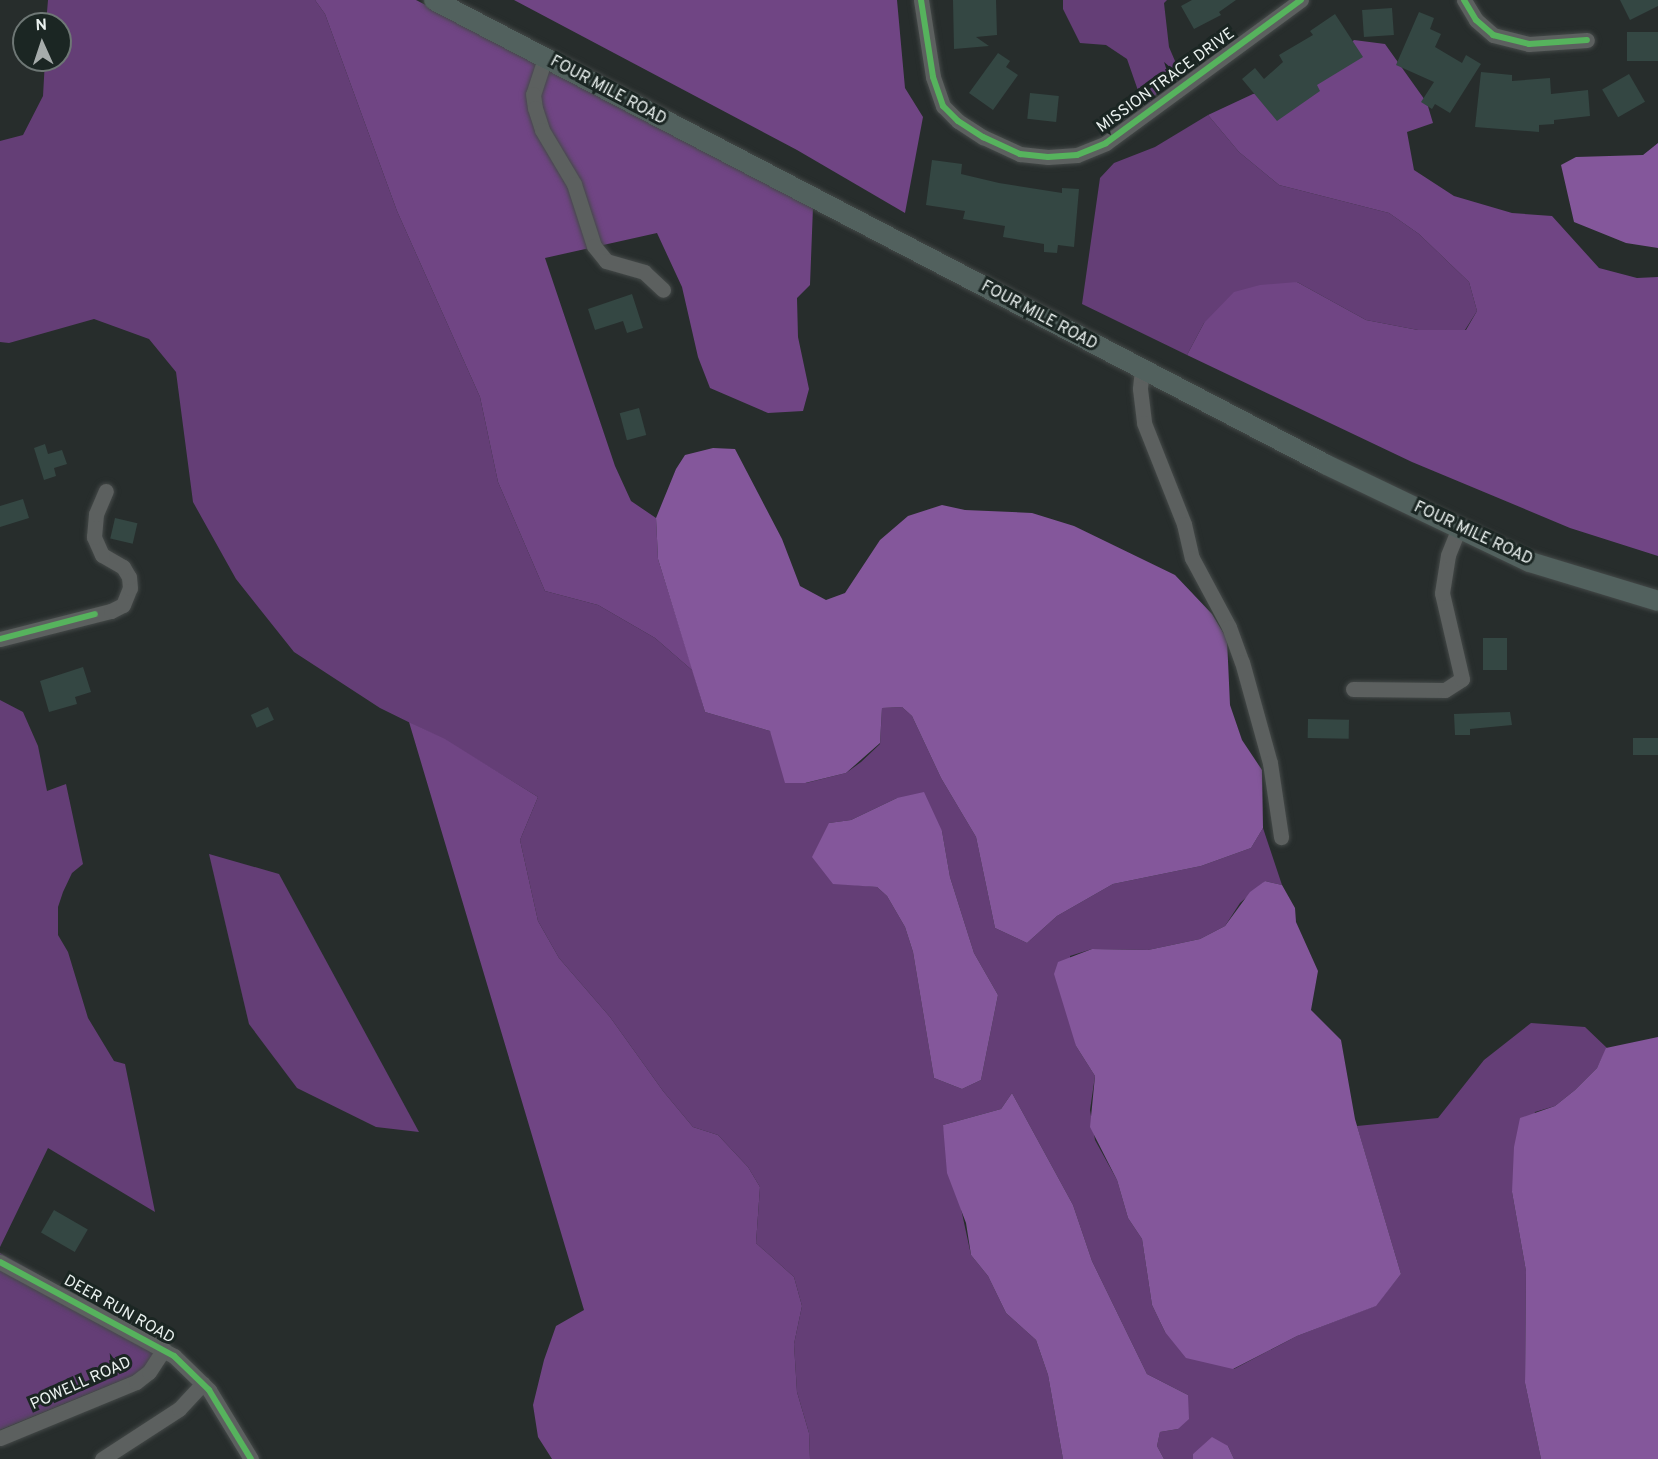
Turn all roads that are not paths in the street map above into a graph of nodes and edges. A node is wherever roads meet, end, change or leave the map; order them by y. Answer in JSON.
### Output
{"nodes":[{"id":1,"x":434,"y":0,"type":"edge"},
{"id":2,"x":921,"y":0,"type":"edge"},
{"id":3,"x":1301,"y":0,"type":"edge"},
{"id":4,"x":1464,"y":0,"type":"edge"},
{"id":5,"x":1587,"y":40,"type":"dead end"},
{"id":6,"x":545,"y":58,"type":"junction"},
{"id":7,"x":663,"y":290,"type":"dead end"},
{"id":8,"x":1142,"y":369,"type":"junction"},
{"id":9,"x":106,"y":491,"type":"dead end"},
{"id":10,"x":1459,"y":528,"type":"junction"},
{"id":11,"x":1658,"y":601,"type":"edge"},
{"id":12,"x":0,"y":639,"type":"edge"},
{"id":13,"x":1353,"y":689,"type":"dead end"},
{"id":14,"x":1281,"y":837,"type":"dead end"},
{"id":15,"x":0,"y":1262,"type":"edge"},
{"id":16,"x":164,"y":1349,"type":"junction"},
{"id":17,"x":202,"y":1383,"type":"junction"},
{"id":18,"x":0,"y":1438,"type":"edge"},
{"id":19,"x":102,"y":1459,"type":"edge"},
{"id":20,"x":251,"y":1459,"type":"edge"}],
"edges":[{"from":1,"to":6,"type":"main road","name":"FOUR MILE ROAD"},
{"from":2,"to":3,"type":"street","name":"MISSION TRACE DRIVE"},
{"from":4,"to":5,"type":"street"},
{"from":6,"to":7,"type":"street"},
{"from":6,"to":8,"type":"main road","name":"FOUR MILE ROAD"},
{"from":8,"to":10,"type":"main road","name":"FOUR MILE ROAD"},
{"from":8,"to":14,"type":"street"},
{"from":9,"to":12,"type":"street"},
{"from":10,"to":11,"type":"main road","name":"FOUR MILE ROAD"},
{"from":10,"to":13,"type":"street"},
{"from":15,"to":16,"type":"street","name":"DEER RUN ROAD"},
{"from":16,"to":17,"type":"street","name":"DEER RUN ROAD"},
{"from":16,"to":18,"type":"street","name":"POWELL ROAD"},
{"from":17,"to":19,"type":"street"},
{"from":17,"to":20,"type":"street","name":"DEER RUN ROAD"}]}
